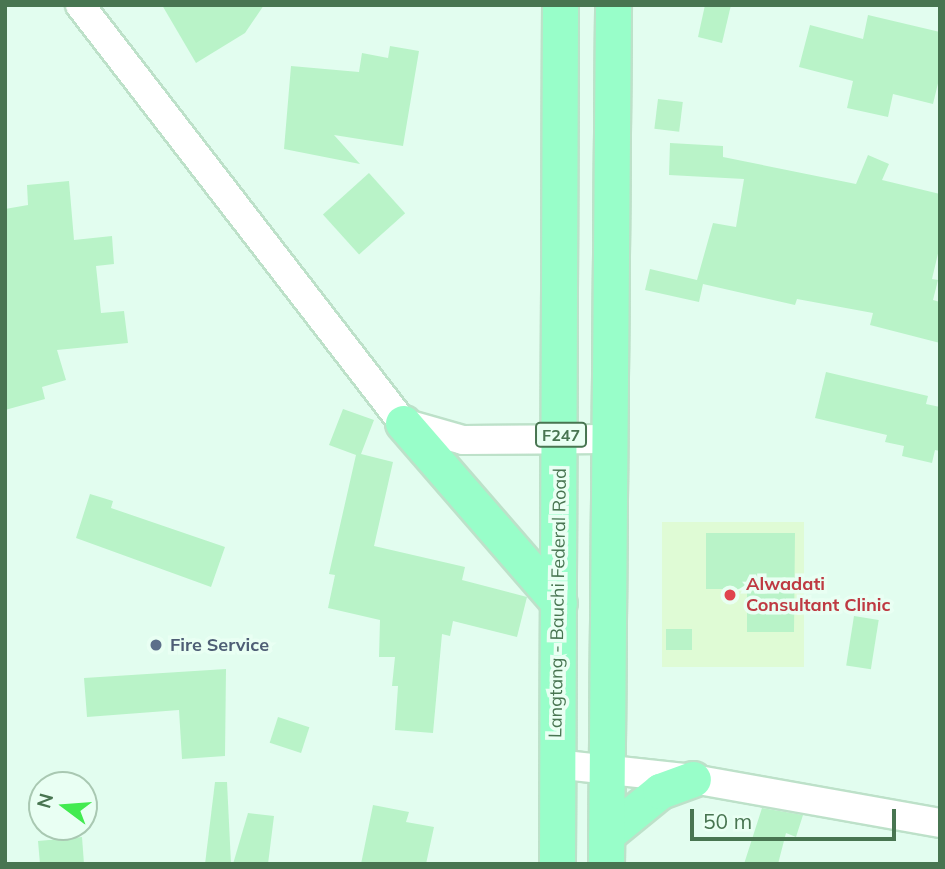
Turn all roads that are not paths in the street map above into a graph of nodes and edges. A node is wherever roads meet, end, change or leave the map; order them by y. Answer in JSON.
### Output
{"nodes":[{"id":1,"x":80,"y":5,"type":"edge"},
{"id":2,"x":560,"y":5,"type":"edge"},
{"id":3,"x":613,"y":5,"type":"edge"},
{"id":4,"x":402,"y":423,"type":"junction"},
{"id":5,"x":610,"y":439,"type":"junction"},
{"id":6,"x":561,"y":440,"type":"junction"},
{"id":7,"x":559,"y":603,"type":"junction"},
{"id":8,"x":555,"y":764,"type":"junction"},
{"id":9,"x":606,"y":766,"type":"junction"},
{"id":10,"x":693,"y":779,"type":"junction"},
{"id":11,"x":940,"y":823,"type":"edge"},
{"id":12,"x":606,"y":849,"type":"edge"},
{"id":13,"x":557,"y":864,"type":"edge"}],
"edges":[{"from":1,"to":4,"type":"street"},
{"from":2,"to":6,"type":"main road","name":"Langtang - Bauchi Federal Road","number":"F247"},
{"from":3,"to":5,"type":"main road","number":"F247"},
{"from":4,"to":6,"type":"street"},
{"from":4,"to":7,"type":"main road"},
{"from":5,"to":6,"type":"street"},
{"from":5,"to":9,"type":"main road","number":"F247"},
{"from":6,"to":7,"type":"main road","name":"Langtang - Bauchi Federal Road","number":"F247"},
{"from":7,"to":8,"type":"main road","name":"Langtang - Bauchi Federal Road","number":"F247"},
{"from":8,"to":9,"type":"street"},
{"from":8,"to":13,"type":"main road","name":"Langtang - Bauchi Federal Road","number":"F247"},
{"from":9,"to":10,"type":"street"},
{"from":9,"to":12,"type":"main road","number":"F247"},
{"from":10,"to":11,"type":"street"},
{"from":10,"to":12,"type":"main road"}]}
